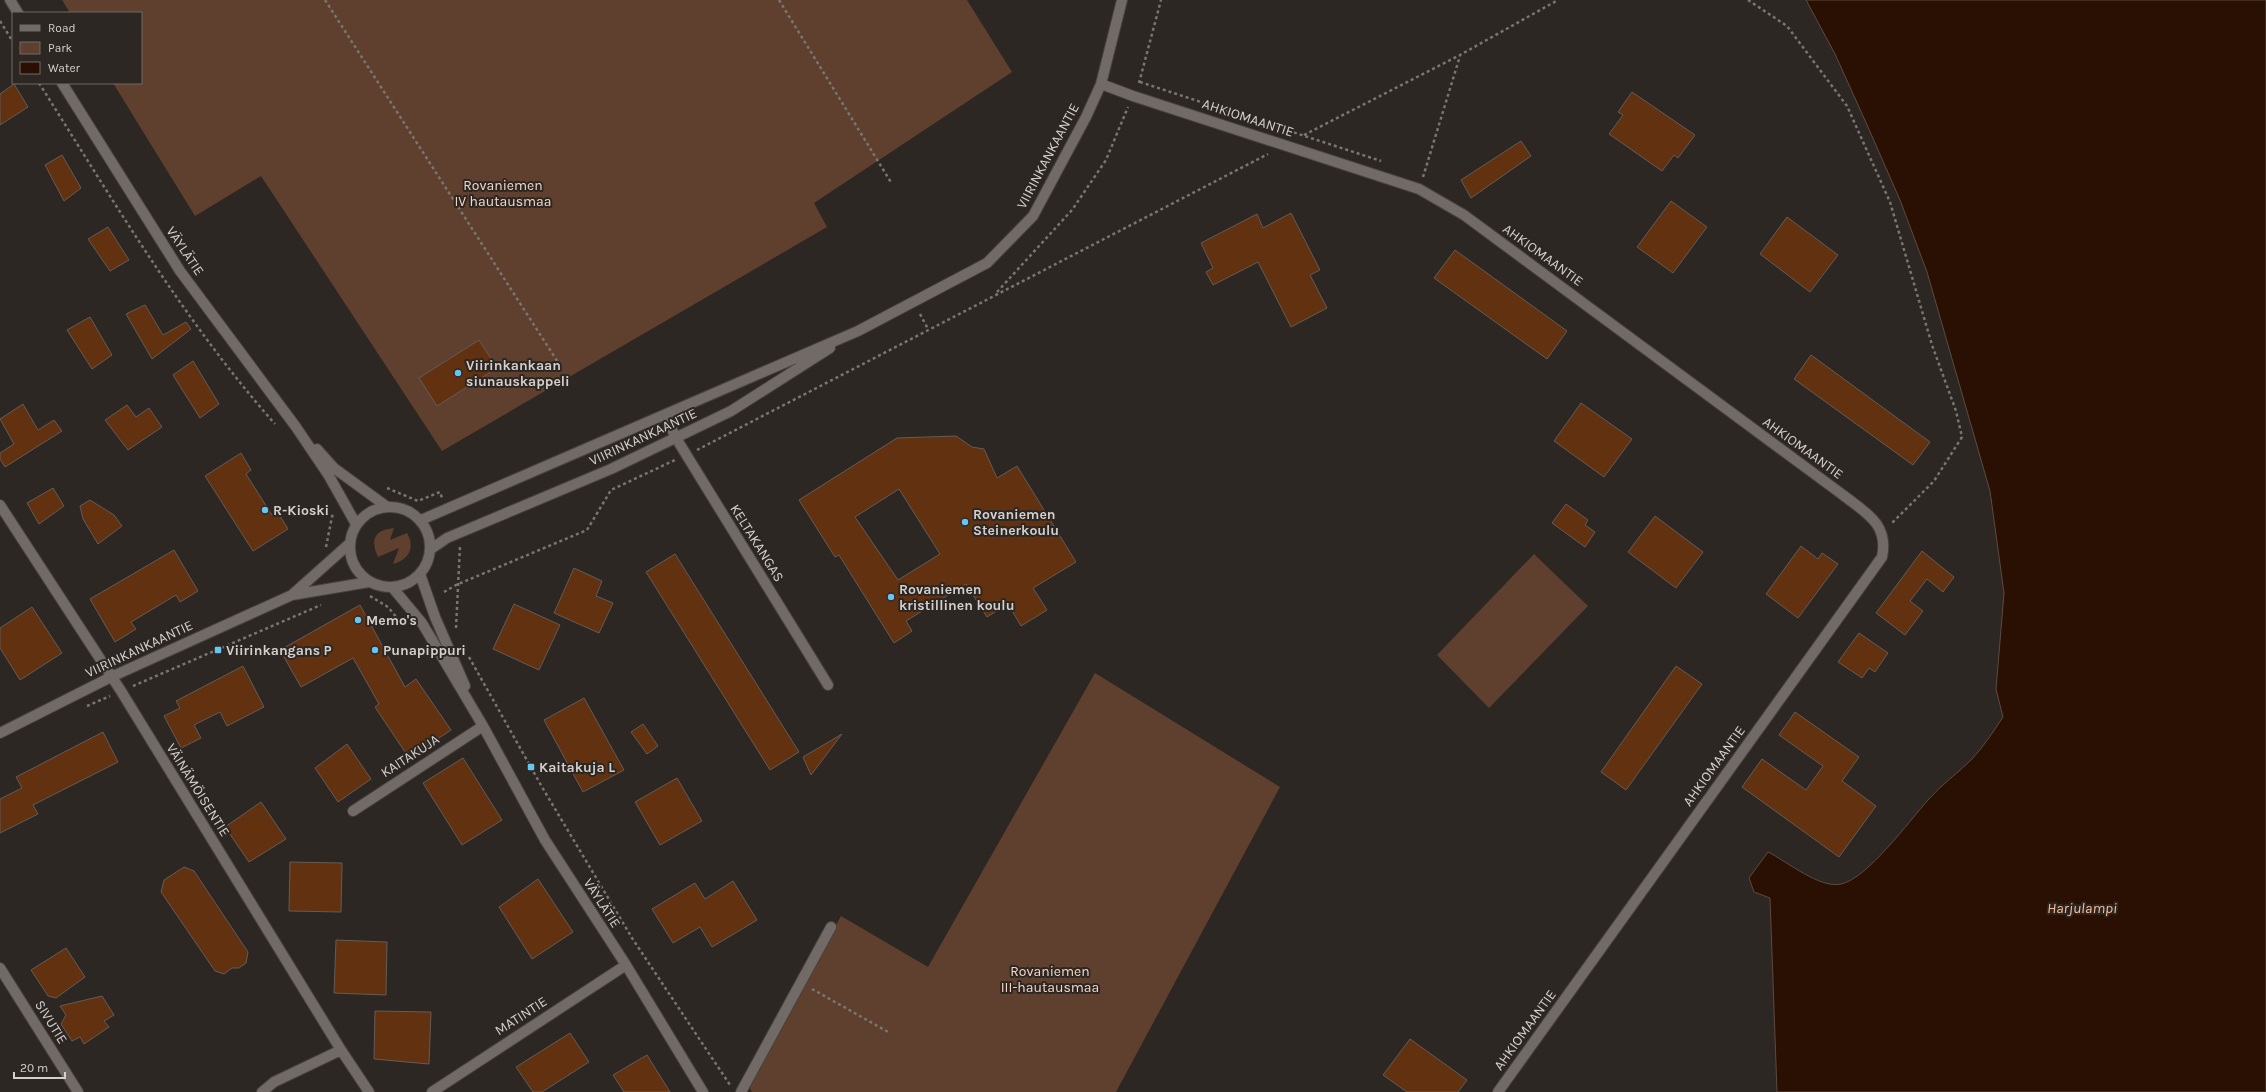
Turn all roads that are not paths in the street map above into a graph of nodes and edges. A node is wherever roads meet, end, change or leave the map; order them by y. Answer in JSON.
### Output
{"nodes":[{"id":1,"x":10,"y":0,"type":"edge"},
{"id":2,"x":1122,"y":0,"type":"edge"},
{"id":3,"x":17,"y":12,"type":"edge"},
{"id":4,"x":63,"y":84,"type":"edge"},
{"id":5,"x":1101,"y":84,"type":"junction"},
{"id":6,"x":858,"y":331,"type":"junction"},
{"id":7,"x":665,"y":415,"type":"junction"},
{"id":8,"x":296,"y":427,"type":"junction"},
{"id":9,"x":676,"y":438,"type":"junction"},
{"id":10,"x":0,"y":505,"type":"edge"},
{"id":11,"x":386,"y":506,"type":"junction"},
{"id":12,"x":421,"y":520,"type":"junction"},
{"id":13,"x":356,"y":524,"type":"junction"},
{"id":14,"x":349,"y":544,"type":"junction"},
{"id":15,"x":431,"y":549,"type":"junction"},
{"id":16,"x":420,"y":574,"type":"junction"},
{"id":17,"x":369,"y":582,"type":"junction"},
{"id":18,"x":392,"y":587,"type":"junction"},
{"id":19,"x":292,"y":595,"type":"junction"},
{"id":20,"x":111,"y":677,"type":"junction"},
{"id":21,"x":828,"y":685,"type":"dead end"},
{"id":22,"x":482,"y":726,"type":"junction"},
{"id":23,"x":0,"y":733,"type":"edge"},
{"id":24,"x":353,"y":810,"type":"dead end"},
{"id":25,"x":831,"y":927,"type":"dead end"},
{"id":26,"x":626,"y":965,"type":"junction"},
{"id":27,"x":0,"y":968,"type":"edge"},
{"id":28,"x":341,"y":1050,"type":"junction"},
{"id":29,"x":78,"y":1092,"type":"edge"},
{"id":30,"x":262,"y":1092,"type":"edge"},
{"id":31,"x":369,"y":1092,"type":"edge"},
{"id":32,"x":432,"y":1092,"type":"edge"},
{"id":33,"x":703,"y":1092,"type":"edge"},
{"id":34,"x":742,"y":1092,"type":"edge"},
{"id":35,"x":1498,"y":1092,"type":"edge"}],
"edges":[{"from":1,"to":3,"type":"street"},
{"from":2,"to":5,"type":"street","name":"VIIRINKANKAANTIE"},
{"from":4,"to":8,"type":"street","name":"VÄYLÄTIE"},
{"from":5,"to":6,"type":"street","name":"VIIRINKANKAANTIE"},
{"from":5,"to":35,"type":"street","name":"AHKIOMAANTIE"},
{"from":6,"to":7,"type":"street","name":"VIIRINKANKAANTIE"},
{"from":6,"to":9,"type":"street","name":"VIIRINKANKAANTIE"},
{"from":7,"to":9,"type":"street","name":"KELTAKANGAS"},
{"from":7,"to":12,"type":"street","name":"VIIRINKANKAANTIE"},
{"from":8,"to":11,"type":"street","name":"VÄYLÄTIE"},
{"from":8,"to":13,"type":"street","name":"VÄYLÄTIE"},
{"from":9,"to":15,"type":"street","name":"VIIRINKANKAANTIE"},
{"from":9,"to":21,"type":"street","name":"KELTAKANGAS"},
{"from":10,"to":20,"type":"street","name":"VÄINÄMÖISENTIE"},
{"from":11,"to":12,"type":"street"},
{"from":11,"to":13,"type":"street"},
{"from":12,"to":15,"type":"street"},
{"from":13,"to":14,"type":"street"},
{"from":14,"to":17,"type":"street"},
{"from":14,"to":19,"type":"street","name":"VIIRINKANKAANTIE"},
{"from":15,"to":16,"type":"street"},
{"from":16,"to":18,"type":"street"},
{"from":16,"to":22,"type":"street","name":"VÄYLÄTIE"},
{"from":17,"to":18,"type":"street"},
{"from":17,"to":19,"type":"street","name":"VIIRINKANKAANTIE"},
{"from":18,"to":22,"type":"street","name":"VÄYLÄTIE"},
{"from":19,"to":20,"type":"street","name":"VIIRINKANKAANTIE"},
{"from":20,"to":23,"type":"street","name":"VIIRINKANKAANTIE"},
{"from":20,"to":28,"type":"street","name":"VÄINÄMÖISENTIE"},
{"from":22,"to":24,"type":"street","name":"KAITAKUJA"},
{"from":22,"to":26,"type":"street","name":"VÄYLÄTIE"},
{"from":25,"to":34,"type":"street"},
{"from":26,"to":32,"type":"street","name":"MATINTIE"},
{"from":26,"to":33,"type":"street","name":"VÄYLÄTIE"},
{"from":27,"to":29,"type":"street","name":"SIVUTIE"},
{"from":28,"to":30,"type":"street"},
{"from":28,"to":31,"type":"street","name":"VÄINÄMÖISENTIE"}]}
